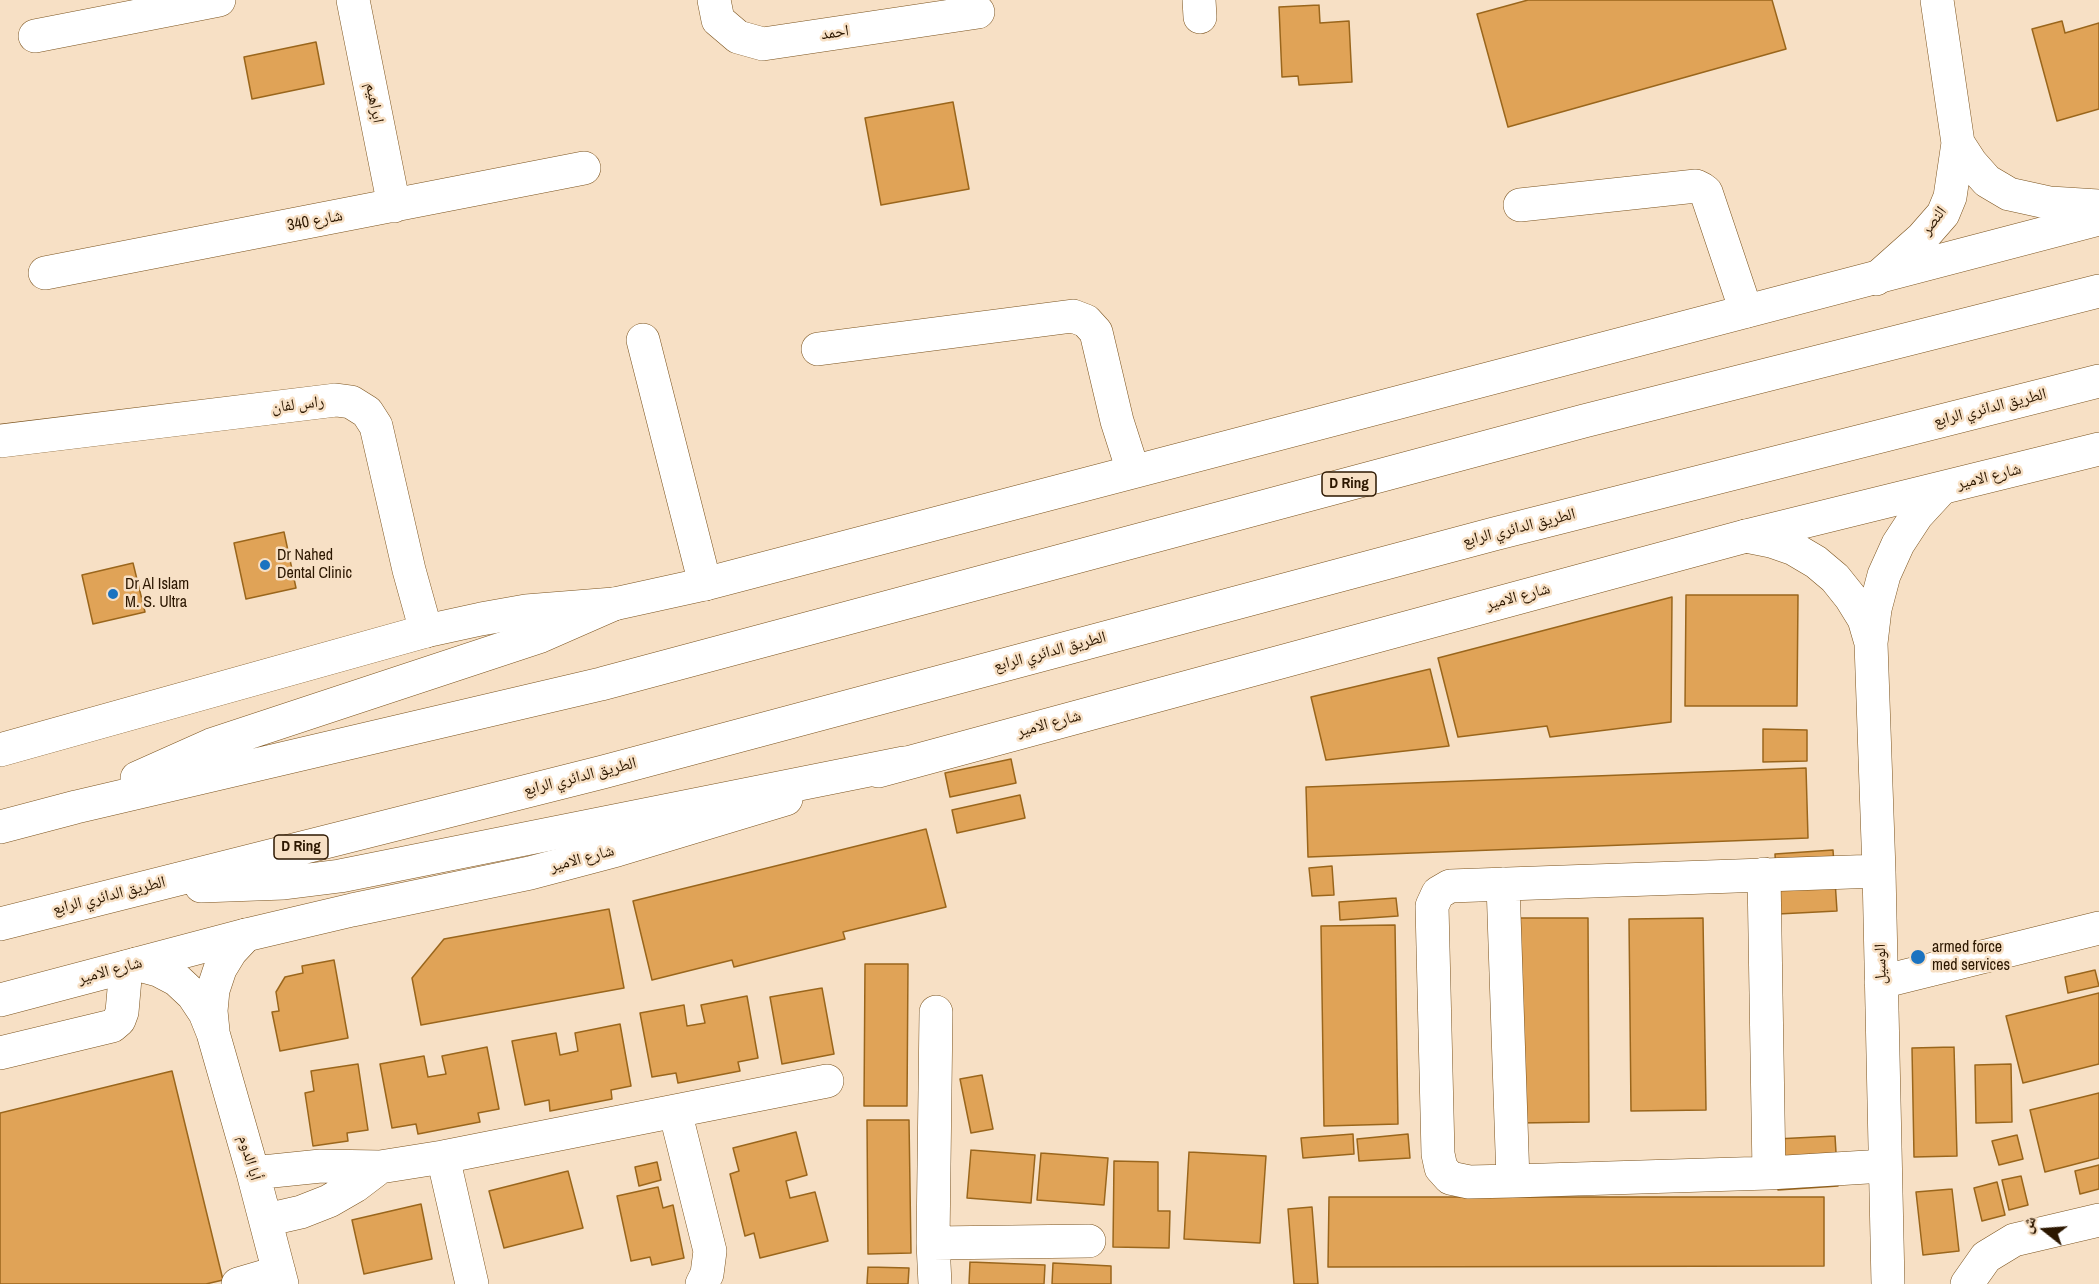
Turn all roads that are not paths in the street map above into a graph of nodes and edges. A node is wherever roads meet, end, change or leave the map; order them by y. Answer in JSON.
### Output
{"nodes":[{"id":1,"x":219,"y":0,"type":"edge"},
{"id":2,"x":353,"y":0,"type":"edge"},
{"id":3,"x":714,"y":0,"type":"edge"},
{"id":4,"x":1937,"y":0,"type":"edge"},
{"id":5,"x":978,"y":12,"type":"dead end"},
{"id":6,"x":34,"y":36,"type":"dead end"},
{"id":7,"x":1958,"y":144,"type":"junction"},
{"id":8,"x":584,"y":168,"type":"dead end"},
{"id":9,"x":1520,"y":205,"type":"dead end"},
{"id":10,"x":394,"y":206,"type":"junction"},
{"id":11,"x":2099,"y":206,"type":"edge"},
{"id":12,"x":2099,"y":219,"type":"edge"},
{"id":13,"x":45,"y":273,"type":"dead end"},
{"id":14,"x":1876,"y":279,"type":"junction"},
{"id":15,"x":2099,"y":291,"type":"edge"},
{"id":16,"x":1746,"y":311,"type":"junction"},
{"id":17,"x":643,"y":340,"type":"dead end"},
{"id":18,"x":818,"y":349,"type":"dead end"},
{"id":19,"x":2099,"y":381,"type":"edge"},
{"id":20,"x":0,"y":441,"type":"edge"},
{"id":21,"x":2099,"y":449,"type":"edge"},
{"id":22,"x":1133,"y":471,"type":"junction"},
{"id":23,"x":1941,"y":489,"type":"junction"},
{"id":24,"x":1746,"y":536,"type":"junction"},
{"id":25,"x":705,"y":584,"type":"junction"},
{"id":26,"x":614,"y":604,"type":"junction"},
{"id":27,"x":426,"y":631,"type":"junction"},
{"id":28,"x":1871,"y":643,"type":"junction"},
{"id":29,"x":0,"y":750,"type":"edge"},
{"id":30,"x":904,"y":763,"type":"junction"},
{"id":31,"x":76,"y":807,"type":"junction"},
{"id":32,"x":0,"y":827,"type":"edge"},
{"id":33,"x":1879,"y":871,"type":"junction"},
{"id":34,"x":1764,"y":874,"type":"junction"},
{"id":35,"x":1503,"y":884,"type":"junction"},
{"id":36,"x":146,"y":886,"type":"junction"},
{"id":37,"x":0,"y":924,"type":"edge"},
{"id":38,"x":2099,"y":928,"type":"edge"},
{"id":39,"x":246,"y":935,"type":"junction"},
{"id":40,"x":131,"y":966,"type":"junction"},
{"id":41,"x":1881,"y":982,"type":"junction"},
{"id":42,"x":0,"y":1000,"type":"edge"},
{"id":43,"x":936,"y":1012,"type":"dead end"},
{"id":44,"x":213,"y":1033,"type":"junction"},
{"id":45,"x":0,"y":1053,"type":"edge"},
{"id":46,"x":827,"y":1081,"type":"dead end"},
{"id":47,"x":675,"y":1111,"type":"junction"},
{"id":48,"x":443,"y":1157,"type":"junction"},
{"id":49,"x":1884,"y":1166,"type":"junction"},
{"id":50,"x":380,"y":1167,"type":"junction"},
{"id":51,"x":253,"y":1173,"type":"junction"},
{"id":52,"x":1769,"y":1173,"type":"junction"},
{"id":53,"x":1513,"y":1181,"type":"junction"},
{"id":54,"x":2099,"y":1220,"type":"edge"},
{"id":55,"x":266,"y":1221,"type":"junction"},
{"id":56,"x":1089,"y":1240,"type":"dead end"},
{"id":57,"x":933,"y":1243,"type":"junction"},
{"id":58,"x":280,"y":1278,"type":"edge"},
{"id":59,"x":238,"y":1284,"type":"edge"},
{"id":60,"x":472,"y":1284,"type":"edge"},
{"id":61,"x":702,"y":1284,"type":"edge"},
{"id":62,"x":935,"y":1284,"type":"edge"},
{"id":63,"x":1888,"y":1284,"type":"edge"},
{"id":64,"x":1967,"y":1284,"type":"edge"}],
"edges":[{"from":1,"to":6,"type":"main road"},
{"from":2,"to":10,"type":"main road","name":"ابراهيم"},
{"from":3,"to":5,"type":"main road","name":"احمد"},
{"from":4,"to":7,"type":"main road","name":"النصر"},
{"from":7,"to":11,"type":"main road","name":"النصر"},
{"from":7,"to":14,"type":"main road","name":"النصر"},
{"from":8,"to":10,"type":"main road","name":"شارع 340"},
{"from":9,"to":16,"type":"main road"},
{"from":10,"to":13,"type":"main road","name":"شارع 340"},
{"from":12,"to":14,"type":"main road"},
{"from":14,"to":16,"type":"main road"},
{"from":15,"to":31,"type":"main road","number":"D Ring"},
{"from":16,"to":22,"type":"main road"},
{"from":17,"to":25,"type":"main road"},
{"from":18,"to":22,"type":"main road"},
{"from":19,"to":36,"type":"main road","name":"الطريق الدائري الرابع","number":"D Ring"},
{"from":20,"to":27,"type":"main road","name":"راس لفان"},
{"from":21,"to":23,"type":"main road","name":"شارع الامير"},
{"from":22,"to":25,"type":"main road"},
{"from":23,"to":24,"type":"main road","name":"شارع الامير"},
{"from":23,"to":28,"type":"main road","name":"الوسيل"},
{"from":24,"to":28,"type":"main road","name":"الوسيل"},
{"from":24,"to":30,"type":"main road","name":"شارع الامير"},
{"from":25,"to":26,"type":"main road"},
{"from":26,"to":27,"type":"main road"},
{"from":26,"to":31,"type":"main road"},
{"from":27,"to":29,"type":"main road"},
{"from":28,"to":33,"type":"main road","name":"الوسيل"},
{"from":30,"to":36,"type":"main road"},
{"from":30,"to":39,"type":"main road","name":"شارع الامير"},
{"from":31,"to":32,"type":"main road","number":"D Ring"},
{"from":33,"to":34,"type":"main road"},
{"from":33,"to":41,"type":"main road","name":"الوسيل"},
{"from":34,"to":35,"type":"main road"},
{"from":34,"to":52,"type":"main road"},
{"from":35,"to":53,"type":"main road"},
{"from":35,"to":53,"type":"main road"},
{"from":36,"to":37,"type":"main road","name":"الطريق الدائري الرابع","number":"D Ring"},
{"from":38,"to":41,"type":"main road"},
{"from":39,"to":40,"type":"main road","name":"شارع الامير"},
{"from":39,"to":44,"type":"main road"},
{"from":40,"to":42,"type":"main road","name":"شارع الامير"},
{"from":40,"to":44,"type":"main road"},
{"from":40,"to":45,"type":"main road"},
{"from":41,"to":49,"type":"main road","name":"الوسيل"},
{"from":43,"to":57,"type":"main road"},
{"from":44,"to":51,"type":"main road","name":"أبا الدوم"},
{"from":46,"to":47,"type":"main road"},
{"from":47,"to":48,"type":"main road"},
{"from":47,"to":61,"type":"main road"},
{"from":48,"to":50,"type":"main road"},
{"from":48,"to":60,"type":"main road"},
{"from":49,"to":52,"type":"main road"},
{"from":49,"to":63,"type":"main road","name":"الوسيل"},
{"from":50,"to":51,"type":"main road"},
{"from":50,"to":55,"type":"main road"},
{"from":51,"to":55,"type":"main road","name":"أبا الدوم"},
{"from":52,"to":53,"type":"main road"},
{"from":54,"to":64,"type":"main road"},
{"from":55,"to":58,"type":"main road","name":"أبا الدوم"},
{"from":56,"to":57,"type":"main road"},
{"from":57,"to":62,"type":"main road"},
{"from":58,"to":59,"type":"main road"}]}
